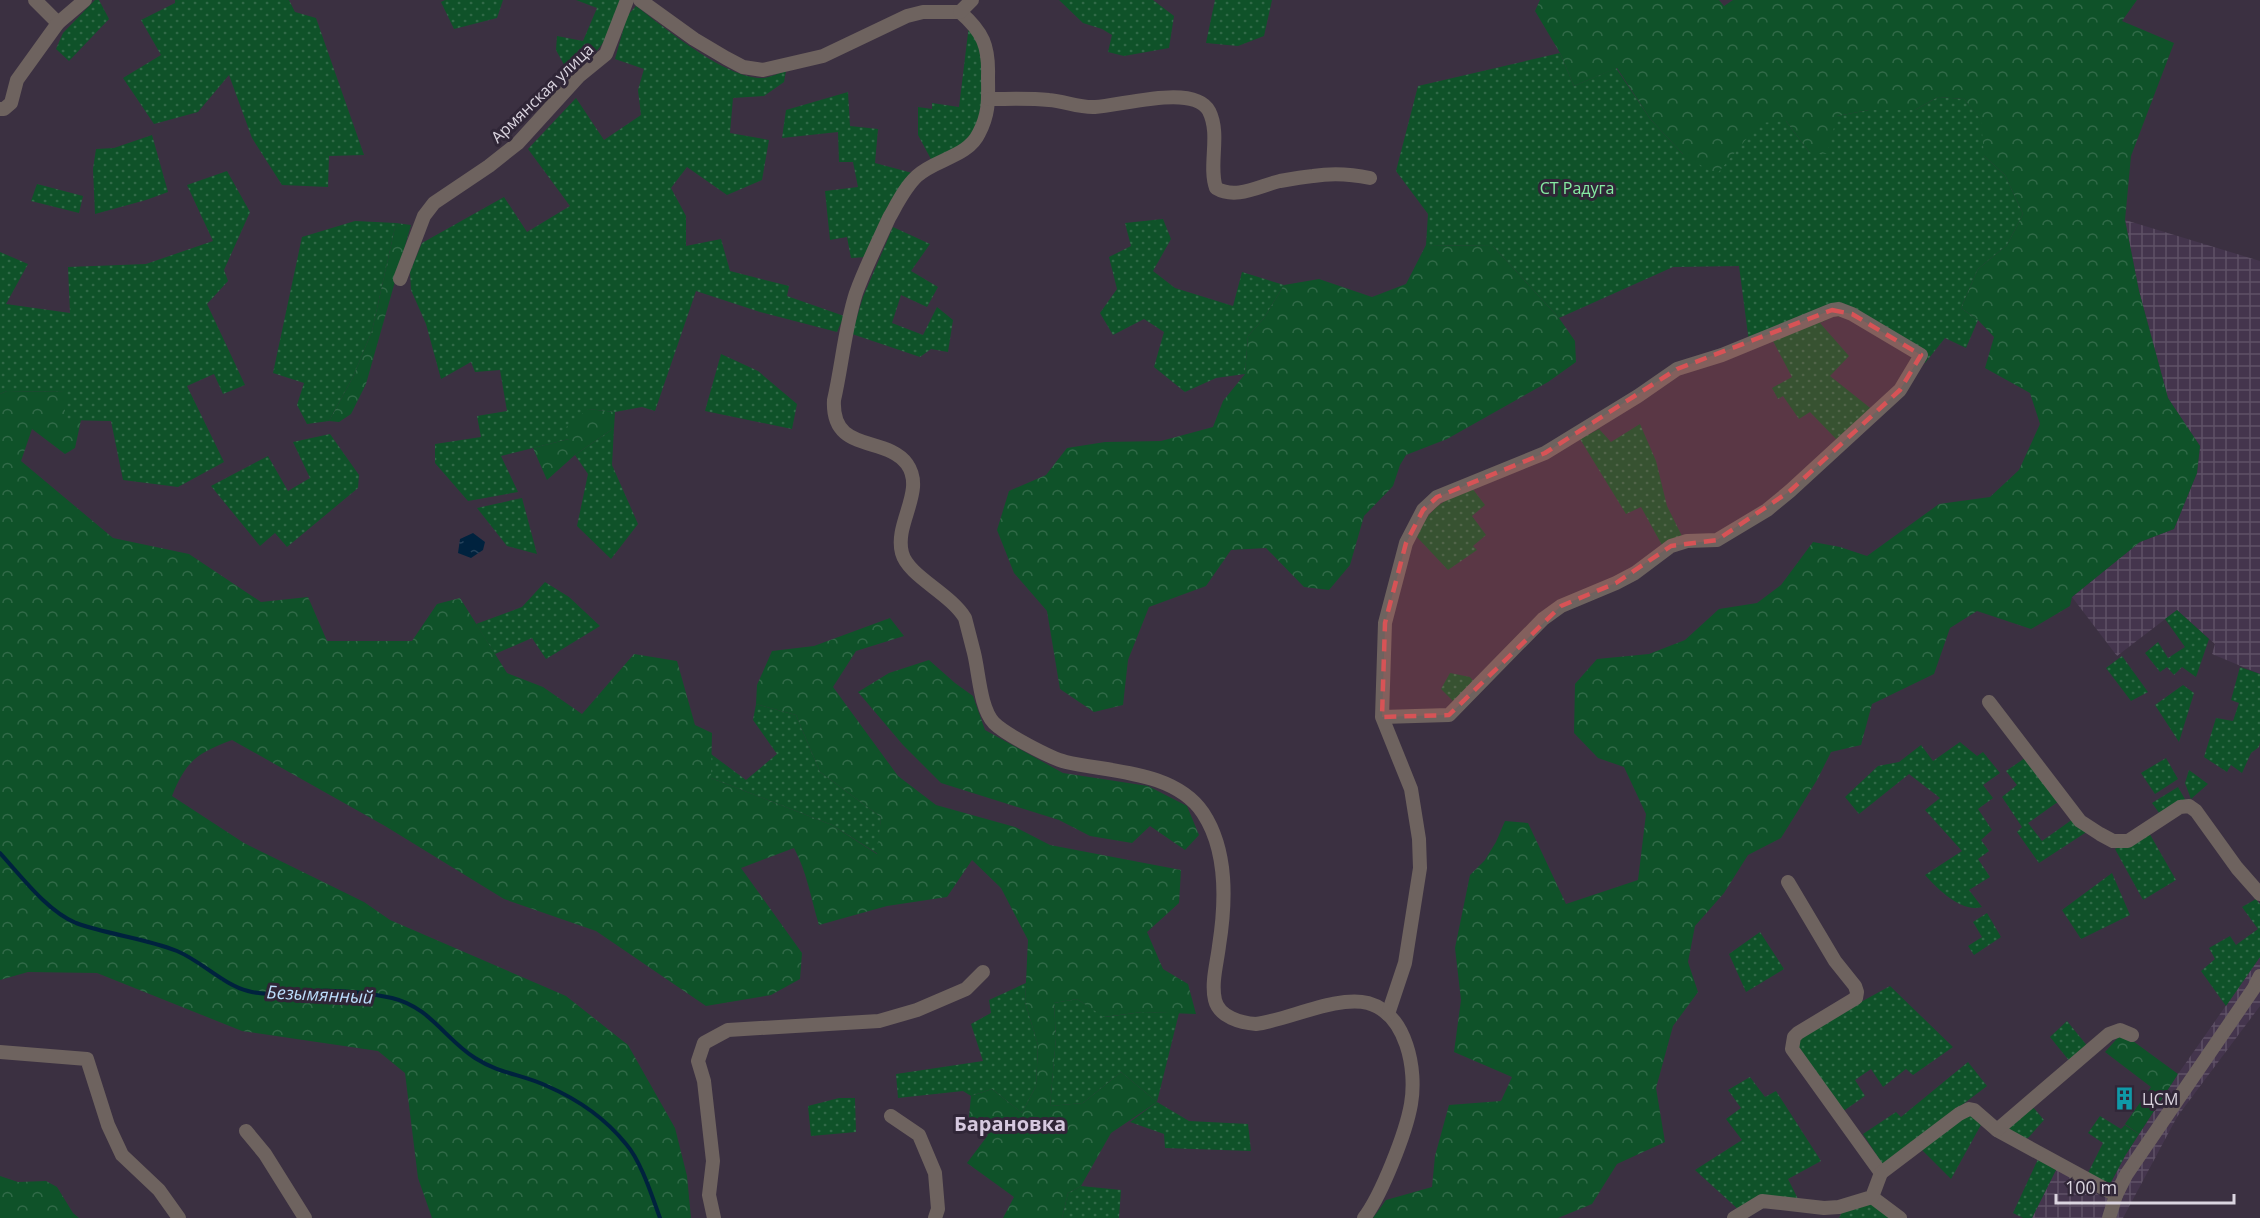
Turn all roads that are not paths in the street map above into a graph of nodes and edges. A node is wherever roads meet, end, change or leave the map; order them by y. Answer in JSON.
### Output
{"nodes":[{"id":1,"x":35,"y":0,"type":"edge"},
{"id":2,"x":85,"y":0,"type":"edge"},
{"id":3,"x":627,"y":0,"type":"edge"},
{"id":4,"x":640,"y":0,"type":"edge"},
{"id":5,"x":972,"y":0,"type":"edge"},
{"id":6,"x":960,"y":12,"type":"junction"},
{"id":7,"x":58,"y":23,"type":"junction"},
{"id":8,"x":989,"y":99,"type":"junction"},
{"id":9,"x":0,"y":110,"type":"edge"},
{"id":10,"x":1370,"y":178,"type":"dead end"},
{"id":11,"x":400,"y":279,"type":"dead end"},
{"id":12,"x":1989,"y":702,"type":"dead end"},
{"id":13,"x":1382,"y":717,"type":"junction"},
{"id":14,"x":1788,"y":882,"type":"dead end"},
{"id":15,"x":2260,"y":894,"type":"edge"},
{"id":16,"x":983,"y":972,"type":"dead end"},
{"id":17,"x":2260,"y":976,"type":"edge"},
{"id":18,"x":1388,"y":1014,"type":"junction"},
{"id":19,"x":2132,"y":1035,"type":"dead end"},
{"id":20,"x":0,"y":1052,"type":"edge"},
{"id":21,"x":891,"y":1116,"type":"dead end"},
{"id":22,"x":1998,"y":1130,"type":"junction"},
{"id":23,"x":246,"y":1131,"type":"dead end"},
{"id":24,"x":1881,"y":1173,"type":"junction"},
{"id":25,"x":2116,"y":1195,"type":"junction"},
{"id":26,"x":1872,"y":1197,"type":"junction"},
{"id":27,"x":179,"y":1218,"type":"edge"},
{"id":28,"x":305,"y":1218,"type":"edge"},
{"id":29,"x":714,"y":1218,"type":"edge"},
{"id":30,"x":936,"y":1218,"type":"edge"},
{"id":31,"x":1364,"y":1218,"type":"edge"},
{"id":32,"x":1734,"y":1218,"type":"edge"},
{"id":33,"x":1900,"y":1218,"type":"edge"},
{"id":34,"x":2109,"y":1218,"type":"edge"}],
"edges":[{"from":1,"to":7,"type":"street"},
{"from":2,"to":7,"type":"street"},
{"from":3,"to":11,"type":"street","name":"Армянская улица"},
{"from":4,"to":6,"type":"street"},
{"from":5,"to":6,"type":"street"},
{"from":6,"to":8,"type":"street"},
{"from":7,"to":9,"type":"street"},
{"from":8,"to":10,"type":"street"},
{"from":8,"to":18,"type":"street"},
{"from":12,"to":15,"type":"street"},
{"from":13,"to":13,"type":"street"},
{"from":13,"to":18,"type":"street"},
{"from":14,"to":24,"type":"street"},
{"from":16,"to":29,"type":"street"},
{"from":17,"to":25,"type":"street"},
{"from":18,"to":31,"type":"street"},
{"from":19,"to":22,"type":"street"},
{"from":20,"to":27,"type":"street"},
{"from":21,"to":30,"type":"street"},
{"from":22,"to":24,"type":"street"},
{"from":22,"to":25,"type":"street"},
{"from":23,"to":28,"type":"street"},
{"from":24,"to":26,"type":"street"},
{"from":25,"to":34,"type":"street"},
{"from":26,"to":32,"type":"street"},
{"from":26,"to":33,"type":"street"}]}
